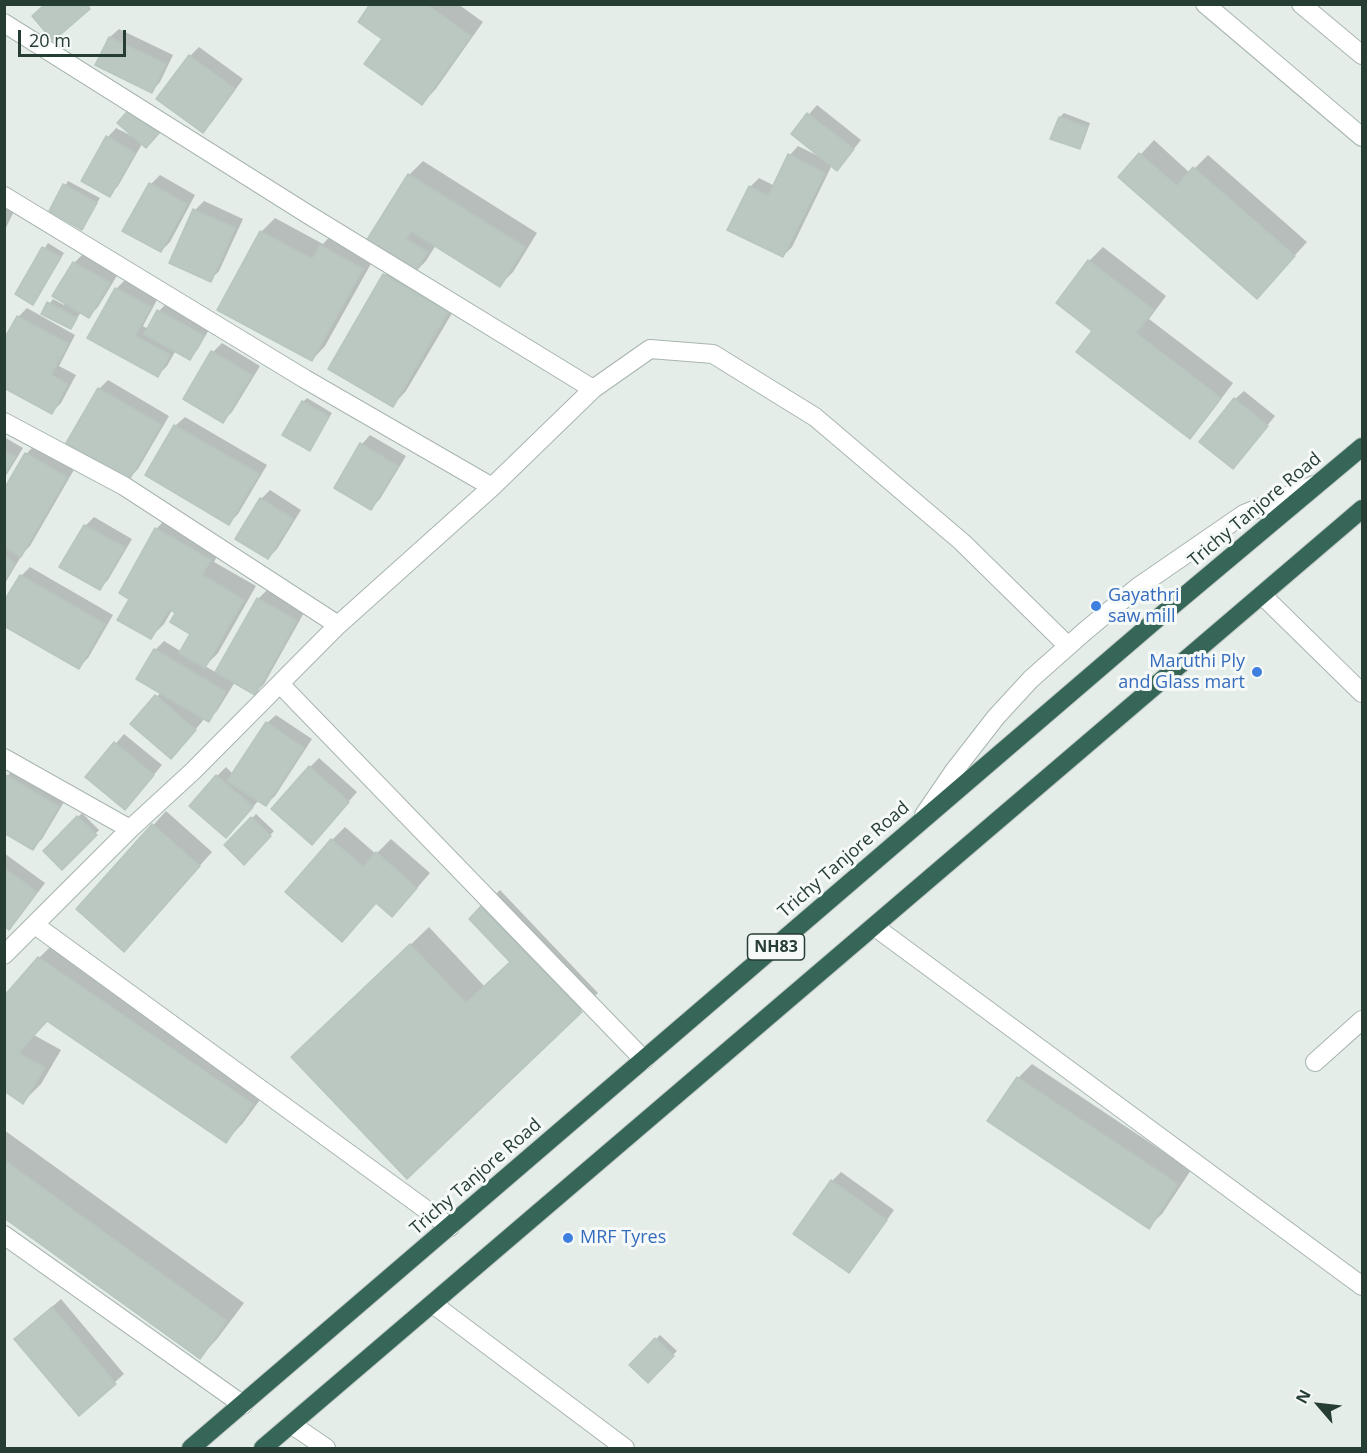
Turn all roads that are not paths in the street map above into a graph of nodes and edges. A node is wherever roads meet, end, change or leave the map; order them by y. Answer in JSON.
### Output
{"nodes":[{"id":1,"x":1205,"y":4,"type":"edge"},
{"id":2,"x":1301,"y":4,"type":"edge"},
{"id":3,"x":4,"y":23,"type":"edge"},
{"id":4,"x":1362,"y":55,"type":"edge"},
{"id":5,"x":1362,"y":137,"type":"edge"},
{"id":6,"x":4,"y":196,"type":"edge"},
{"id":7,"x":593,"y":389,"type":"junction"},
{"id":8,"x":4,"y":422,"type":"edge"},
{"id":9,"x":1362,"y":447,"type":"edge"},
{"id":10,"x":1321,"y":482,"type":"junction"},
{"id":11,"x":492,"y":487,"type":"junction"},
{"id":12,"x":1362,"y":509,"type":"edge"},
{"id":13,"x":1262,"y":595,"type":"junction"},
{"id":14,"x":338,"y":625,"type":"junction"},
{"id":15,"x":1068,"y":646,"type":"junction"},
{"id":16,"x":280,"y":684,"type":"junction"},
{"id":17,"x":1362,"y":693,"type":"edge"},
{"id":18,"x":4,"y":758,"type":"edge"},
{"id":19,"x":916,"y":826,"type":"junction"},
{"id":20,"x":130,"y":829,"type":"junction"},
{"id":21,"x":35,"y":925,"type":"junction"},
{"id":22,"x":875,"y":927,"type":"junction"},
{"id":23,"x":6,"y":950,"type":"edge"},
{"id":24,"x":1362,"y":1020,"type":"edge"},
{"id":25,"x":644,"y":1060,"type":"junction"},
{"id":26,"x":1315,"y":1062,"type":"dead end"},
{"id":27,"x":450,"y":1227,"type":"junction"},
{"id":28,"x":4,"y":1235,"type":"edge"},
{"id":29,"x":1362,"y":1286,"type":"edge"},
{"id":30,"x":433,"y":1304,"type":"junction"},
{"id":31,"x":243,"y":1405,"type":"junction"},
{"id":32,"x":291,"y":1424,"type":"junction"},
{"id":33,"x":192,"y":1449,"type":"edge"},
{"id":34,"x":263,"y":1449,"type":"edge"},
{"id":35,"x":326,"y":1449,"type":"edge"},
{"id":36,"x":625,"y":1449,"type":"edge"}],
"edges":[{"from":1,"to":5,"type":"street"},
{"from":2,"to":4,"type":"street"},
{"from":3,"to":7,"type":"street"},
{"from":6,"to":11,"type":"street"},
{"from":7,"to":11,"type":"street"},
{"from":7,"to":15,"type":"street"},
{"from":8,"to":14,"type":"street"},
{"from":9,"to":10,"type":"highway","name":"Trichy Tanjore Road","number":"NH83"},
{"from":10,"to":15,"type":"street"},
{"from":10,"to":19,"type":"highway","name":"Trichy Tanjore Road","number":"NH83"},
{"from":11,"to":14,"type":"street"},
{"from":12,"to":13,"type":"highway","number":"NH83"},
{"from":13,"to":17,"type":"street"},
{"from":13,"to":22,"type":"highway","number":"NH83"},
{"from":14,"to":16,"type":"street"},
{"from":15,"to":19,"type":"street"},
{"from":16,"to":20,"type":"street"},
{"from":16,"to":25,"type":"street"},
{"from":18,"to":20,"type":"street"},
{"from":19,"to":25,"type":"highway","name":"Trichy Tanjore Road","number":"NH83"},
{"from":20,"to":21,"type":"street"},
{"from":21,"to":23,"type":"street"},
{"from":21,"to":27,"type":"street"},
{"from":22,"to":29,"type":"street"},
{"from":22,"to":30,"type":"highway","number":"NH83"},
{"from":24,"to":26,"type":"street"},
{"from":25,"to":27,"type":"highway","name":"Trichy Tanjore Road","number":"NH83"},
{"from":27,"to":31,"type":"highway","name":"Trichy Tanjore Road","number":"NH83"},
{"from":28,"to":31,"type":"street"},
{"from":30,"to":32,"type":"highway","number":"NH83"},
{"from":30,"to":36,"type":"street"},
{"from":31,"to":33,"type":"highway","name":"Trichy Tanjore Road","number":"NH83"},
{"from":32,"to":34,"type":"highway","number":"NH83"},
{"from":32,"to":35,"type":"street"}]}
